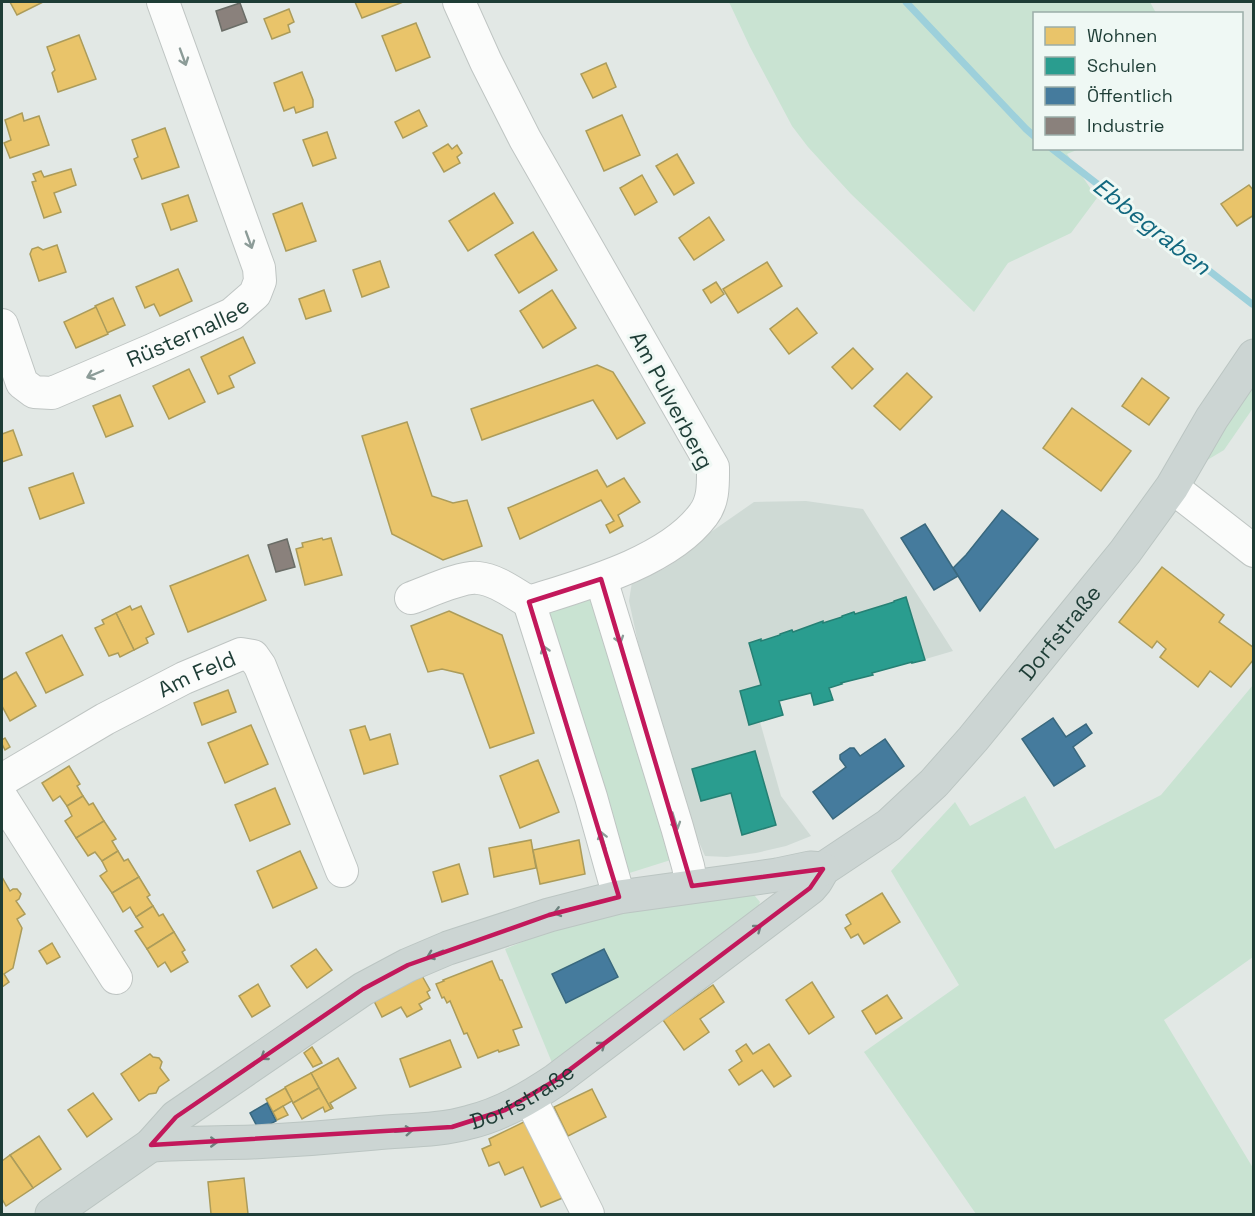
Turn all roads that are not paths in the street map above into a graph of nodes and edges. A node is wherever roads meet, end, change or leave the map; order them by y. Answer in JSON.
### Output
{"nodes":[{"id":1,"x":163,"y":2,"type":"edge"},
{"id":2,"x":459,"y":2,"type":"edge"},
{"id":3,"x":2,"y":325,"type":"edge"},
{"id":4,"x":1254,"y":357,"type":"edge"},
{"id":5,"x":1172,"y":487,"type":"junction"},
{"id":6,"x":1254,"y":551,"type":"edge"},
{"id":7,"x":601,"y":579,"type":"junction"},
{"id":8,"x":411,"y":598,"type":"dead end"},
{"id":9,"x":529,"y":603,"type":"junction"},
{"id":10,"x":2,"y":780,"type":"edge"},
{"id":11,"x":2,"y":798,"type":"edge"},
{"id":12,"x":823,"y":869,"type":"junction"},
{"id":13,"x":342,"y":871,"type":"dead end"},
{"id":14,"x":692,"y":886,"type":"junction"},
{"id":15,"x":619,"y":897,"type":"junction"},
{"id":16,"x":116,"y":978,"type":"dead end"},
{"id":17,"x":530,"y":1098,"type":"junction"},
{"id":18,"x":151,"y":1145,"type":"junction"},
{"id":19,"x":52,"y":1215,"type":"edge"},
{"id":20,"x":588,"y":1215,"type":"edge"}],
"edges":[{"from":1,"to":3,"type":"street","name":"Rüsternallee","one_way":true},
{"from":2,"to":7,"type":"street","name":"Am Pulverberg"},
{"from":4,"to":5,"type":"main road","name":"Dorfstraße"},
{"from":5,"to":6,"type":"street"},
{"from":5,"to":12,"type":"main road","name":"Dorfstraße"},
{"from":7,"to":9,"type":"street","name":"Am Pulverberg"},
{"from":7,"to":14,"type":"street","one_way":true},
{"from":8,"to":9,"type":"street"},
{"from":15,"to":9,"type":"street","one_way":true},
{"from":10,"to":13,"type":"street","name":"Am Feld"},
{"from":11,"to":16,"type":"street"},
{"from":12,"to":14,"type":"main road","name":"Dorfstraße"},
{"from":17,"to":12,"type":"main road","name":"Dorfstraße","one_way":true},
{"from":14,"to":15,"type":"main road","name":"Dorfstraße"},
{"from":15,"to":18,"type":"main road","name":"Dorfstraße","one_way":true},
{"from":18,"to":17,"type":"main road","name":"Dorfstraße","one_way":true},
{"from":17,"to":20,"type":"street"},
{"from":18,"to":19,"type":"main road","name":"Dorfstraße"}]}
